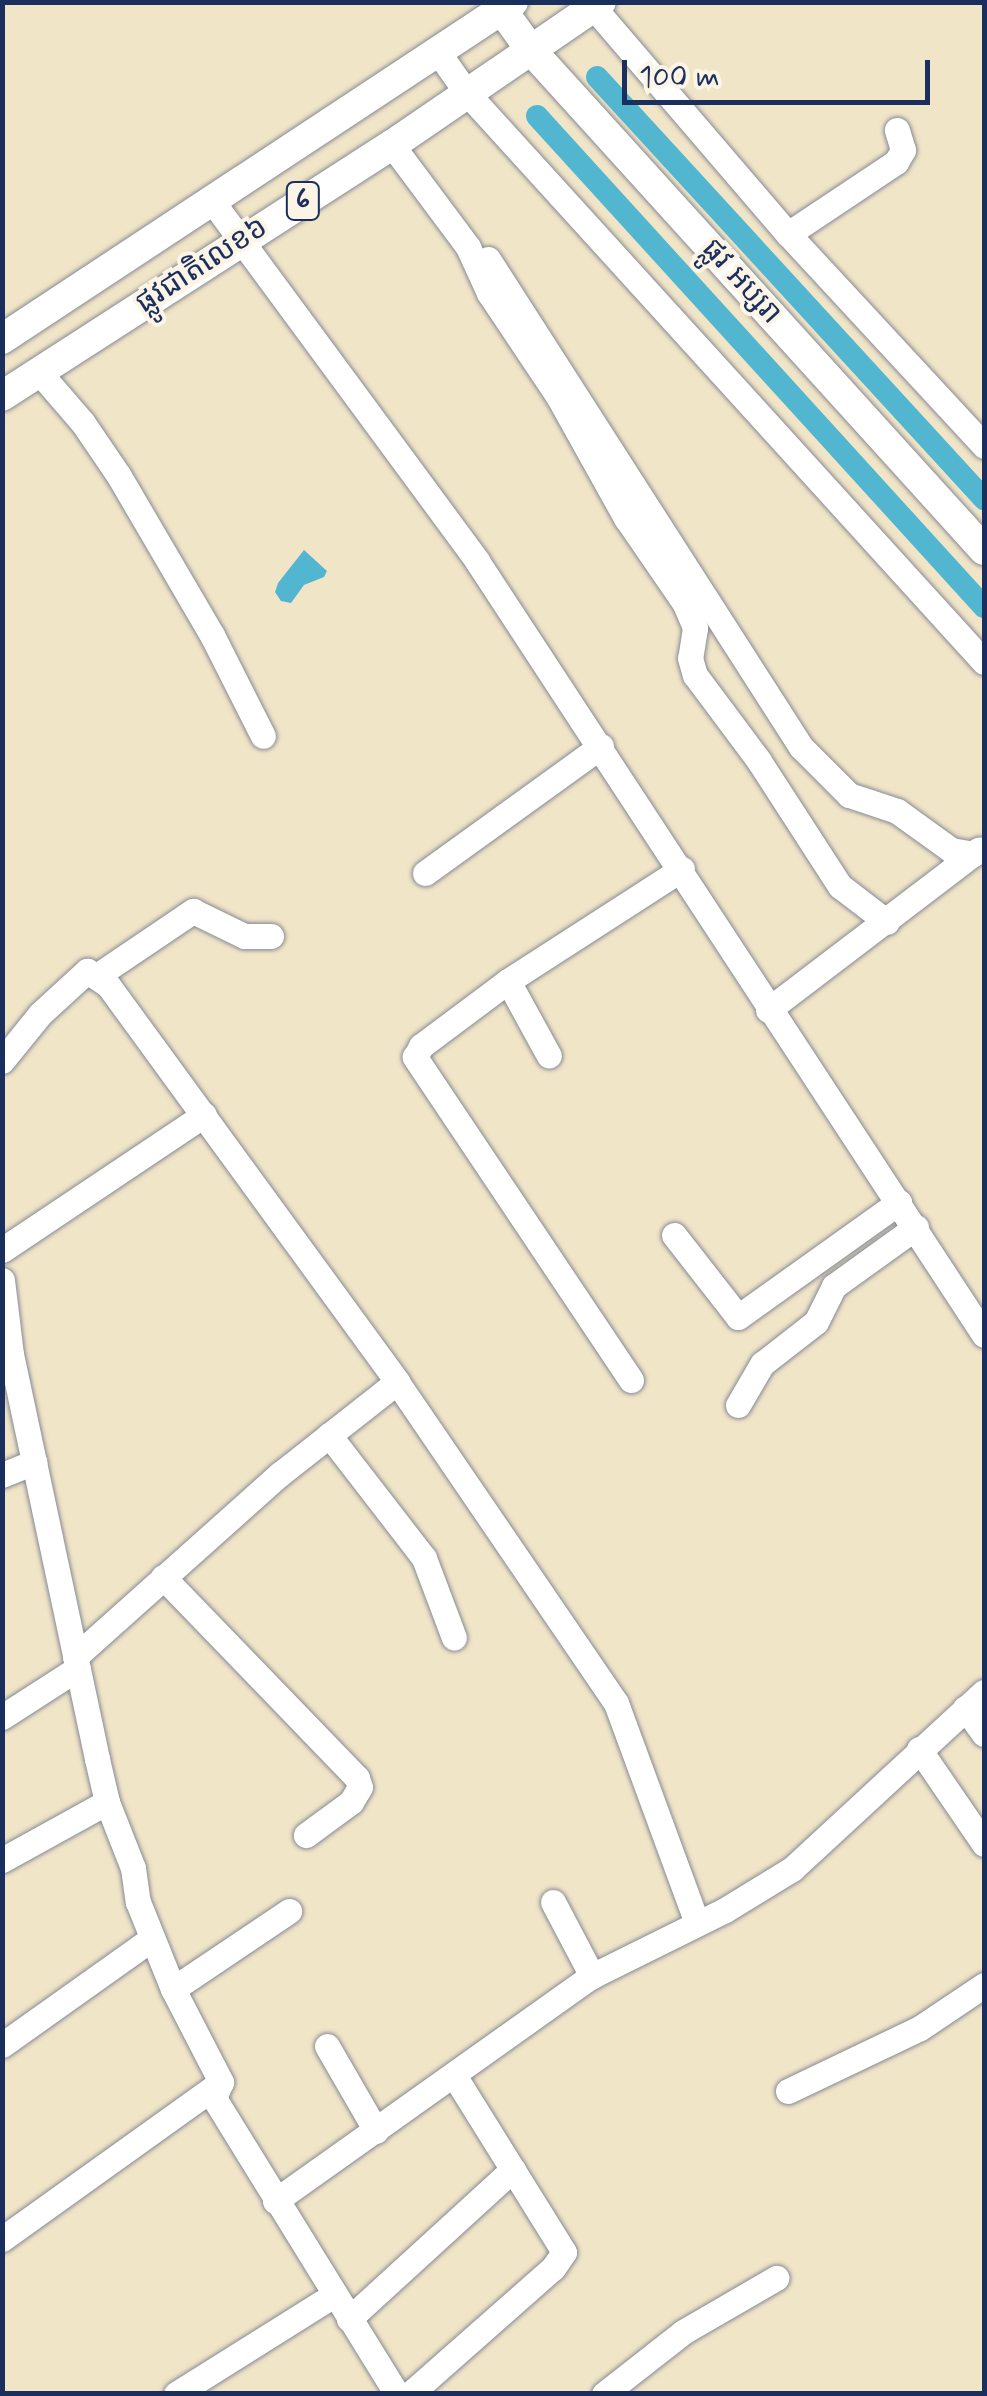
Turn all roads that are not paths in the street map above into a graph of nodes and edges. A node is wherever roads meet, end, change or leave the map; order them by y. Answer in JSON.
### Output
{"nodes":[{"id":1,"x":594,"y":4,"type":"edge"},
{"id":2,"x":504,"y":5,"type":"edge"},
{"id":3,"x":530,"y":49,"type":"junction"},
{"id":4,"x":438,"y":52,"type":"junction"},
{"id":5,"x":466,"y":92,"type":"junction"},
{"id":6,"x":897,"y":130,"type":"dead end"},
{"id":7,"x":392,"y":146,"type":"junction"},
{"id":8,"x":431,"y":197,"type":"junction"},
{"id":9,"x":212,"y":201,"type":"junction"},
{"id":10,"x":788,"y":234,"type":"junction"},
{"id":11,"x":241,"y":239,"type":"junction"},
{"id":12,"x":2,"y":338,"type":"edge"},
{"id":13,"x":38,"y":372,"type":"junction"},
{"id":14,"x":2,"y":396,"type":"edge"},
{"id":15,"x":984,"y":446,"type":"edge"},
{"id":16,"x":984,"y":550,"type":"edge"},
{"id":17,"x":984,"y":662,"type":"edge"},
{"id":18,"x":263,"y":736,"type":"dead end"},
{"id":19,"x":601,"y":746,"type":"junction"},
{"id":20,"x":979,"y":849,"type":"edge"},
{"id":21,"x":682,"y":868,"type":"junction"},
{"id":22,"x":425,"y":873,"type":"dead end"},
{"id":23,"x":887,"y":922,"type":"junction"},
{"id":24,"x":270,"y":936,"type":"dead end"},
{"id":25,"x":98,"y":975,"type":"junction"},
{"id":26,"x":508,"y":981,"type":"junction"},
{"id":27,"x":768,"y":1010,"type":"junction"},
{"id":28,"x":549,"y":1056,"type":"dead end"},
{"id":29,"x":2,"y":1061,"type":"edge"},
{"id":30,"x":204,"y":1115,"type":"junction"},
{"id":31,"x":900,"y":1202,"type":"junction"},
{"id":32,"x":916,"y":1227,"type":"junction"},
{"id":33,"x":674,"y":1235,"type":"dead end"},
{"id":34,"x":2,"y":1250,"type":"edge"},
{"id":35,"x":2,"y":1280,"type":"edge"},
{"id":36,"x":984,"y":1335,"type":"edge"},
{"id":37,"x":631,"y":1380,"type":"dead end"},
{"id":38,"x":397,"y":1382,"type":"junction"},
{"id":39,"x":738,"y":1405,"type":"dead end"},
{"id":40,"x":329,"y":1435,"type":"junction"},
{"id":41,"x":35,"y":1462,"type":"junction"},
{"id":42,"x":2,"y":1475,"type":"edge"},
{"id":43,"x":162,"y":1577,"type":"junction"},
{"id":44,"x":454,"y":1638,"type":"dead end"},
{"id":45,"x":77,"y":1662,"type":"junction"},
{"id":46,"x":975,"y":1700,"type":"edge"},
{"id":47,"x":2,"y":1716,"type":"edge"},
{"id":48,"x":984,"y":1734,"type":"edge"},
{"id":49,"x":919,"y":1749,"type":"junction"},
{"id":50,"x":108,"y":1802,"type":"junction"},
{"id":51,"x":306,"y":1835,"type":"dead end"},
{"id":52,"x":984,"y":1844,"type":"edge"},
{"id":53,"x":2,"y":1860,"type":"edge"},
{"id":54,"x":553,"y":1902,"type":"dead end"},
{"id":55,"x":289,"y":1911,"type":"dead end"},
{"id":56,"x":696,"y":1920,"type":"junction"},
{"id":57,"x":151,"y":1939,"type":"junction"},
{"id":58,"x":592,"y":1976,"type":"junction"},
{"id":59,"x":984,"y":1985,"type":"edge"},
{"id":60,"x":173,"y":1989,"type":"junction"},
{"id":61,"x":2,"y":2045,"type":"edge"},
{"id":62,"x":328,"y":2046,"type":"dead end"},
{"id":63,"x":455,"y":2077,"type":"junction"},
{"id":64,"x":221,"y":2082,"type":"junction"},
{"id":65,"x":788,"y":2092,"type":"dead end"},
{"id":66,"x":376,"y":2132,"type":"junction"},
{"id":67,"x":513,"y":2169,"type":"junction"},
{"id":68,"x":275,"y":2202,"type":"junction"},
{"id":69,"x":2,"y":2239,"type":"edge"},
{"id":70,"x":776,"y":2278,"type":"dead end"},
{"id":71,"x":334,"y":2295,"type":"junction"},
{"id":72,"x":350,"y":2320,"type":"junction"},
{"id":73,"x":176,"y":2394,"type":"edge"},
{"id":74,"x":397,"y":2394,"type":"edge"},
{"id":75,"x":410,"y":2394,"type":"edge"},
{"id":76,"x":604,"y":2394,"type":"edge"}],
"edges":[{"from":1,"to":3,"type":"main road","name":"ផ្លូវជាតិលេខ៦","number":"6"},
{"from":1,"to":10,"type":"street"},
{"from":2,"to":3,"type":"main road","name":"ផ្លូវ អប្សរា"},
{"from":2,"to":4,"type":"main road","name":"ផ្លូវជាតិលេខ៦","number":"6"},
{"from":3,"to":5,"type":"main road","name":"ផ្លូវជាតិលេខ៦","number":"6"},
{"from":3,"to":16,"type":"main road","name":"ផ្លូវ អប្សរា"},
{"from":4,"to":5,"type":"street"},
{"from":4,"to":9,"type":"main road","name":"ផ្លូវជាតិលេខ៦","number":"6"},
{"from":5,"to":7,"type":"main road","name":"ផ្លូវជាតិលេខ៦","number":"6"},
{"from":5,"to":17,"type":"street"},
{"from":6,"to":10,"type":"street"},
{"from":7,"to":8,"type":"street"},
{"from":7,"to":11,"type":"main road","name":"ផ្លូវជាតិលេខ៦","number":"6"},
{"from":8,"to":20,"type":"street"},
{"from":8,"to":23,"type":"street"},
{"from":9,"to":11,"type":"street"},
{"from":9,"to":12,"type":"main road","name":"ផ្លូវជាតិលេខ៦","number":"6"},
{"from":10,"to":15,"type":"street"},
{"from":11,"to":13,"type":"main road","name":"ផ្លូវជាតិលេខ៦","number":"6"},
{"from":11,"to":19,"type":"street"},
{"from":13,"to":14,"type":"main road","name":"ផ្លូវជាតិលេខ៦","number":"6"},
{"from":13,"to":18,"type":"street"},
{"from":19,"to":21,"type":"street"},
{"from":19,"to":22,"type":"street"},
{"from":20,"to":23,"type":"street"},
{"from":21,"to":26,"type":"street"},
{"from":21,"to":27,"type":"street"},
{"from":23,"to":27,"type":"street"},
{"from":24,"to":25,"type":"street"},
{"from":25,"to":29,"type":"street"},
{"from":25,"to":30,"type":"street"},
{"from":26,"to":28,"type":"street"},
{"from":26,"to":37,"type":"street"},
{"from":27,"to":31,"type":"street"},
{"from":30,"to":34,"type":"street"},
{"from":30,"to":38,"type":"street"},
{"from":31,"to":32,"type":"street"},
{"from":31,"to":33,"type":"street"},
{"from":32,"to":36,"type":"street"},
{"from":32,"to":39,"type":"street"},
{"from":35,"to":41,"type":"street"},
{"from":38,"to":40,"type":"street"},
{"from":38,"to":56,"type":"street"},
{"from":40,"to":43,"type":"street"},
{"from":40,"to":44,"type":"street"},
{"from":41,"to":42,"type":"street"},
{"from":41,"to":45,"type":"street"},
{"from":43,"to":45,"type":"street"},
{"from":43,"to":51,"type":"street"},
{"from":45,"to":47,"type":"street"},
{"from":45,"to":50,"type":"street"},
{"from":46,"to":48,"type":"street"},
{"from":46,"to":49,"type":"street"},
{"from":49,"to":52,"type":"street"},
{"from":49,"to":56,"type":"street"},
{"from":50,"to":53,"type":"street"},
{"from":50,"to":57,"type":"street"},
{"from":54,"to":58,"type":"street"},
{"from":55,"to":60,"type":"street"},
{"from":56,"to":58,"type":"street"},
{"from":57,"to":60,"type":"street"},
{"from":57,"to":61,"type":"street"},
{"from":58,"to":63,"type":"street"},
{"from":59,"to":65,"type":"street"},
{"from":60,"to":64,"type":"street"},
{"from":62,"to":66,"type":"street"},
{"from":63,"to":66,"type":"street"},
{"from":63,"to":67,"type":"street"},
{"from":64,"to":68,"type":"street"},
{"from":64,"to":69,"type":"street"},
{"from":66,"to":68,"type":"street"},
{"from":67,"to":72,"type":"street"},
{"from":67,"to":75,"type":"street"},
{"from":68,"to":71,"type":"street"},
{"from":70,"to":76,"type":"street"},
{"from":71,"to":72,"type":"street"},
{"from":71,"to":73,"type":"street"},
{"from":72,"to":74,"type":"street"}]}
